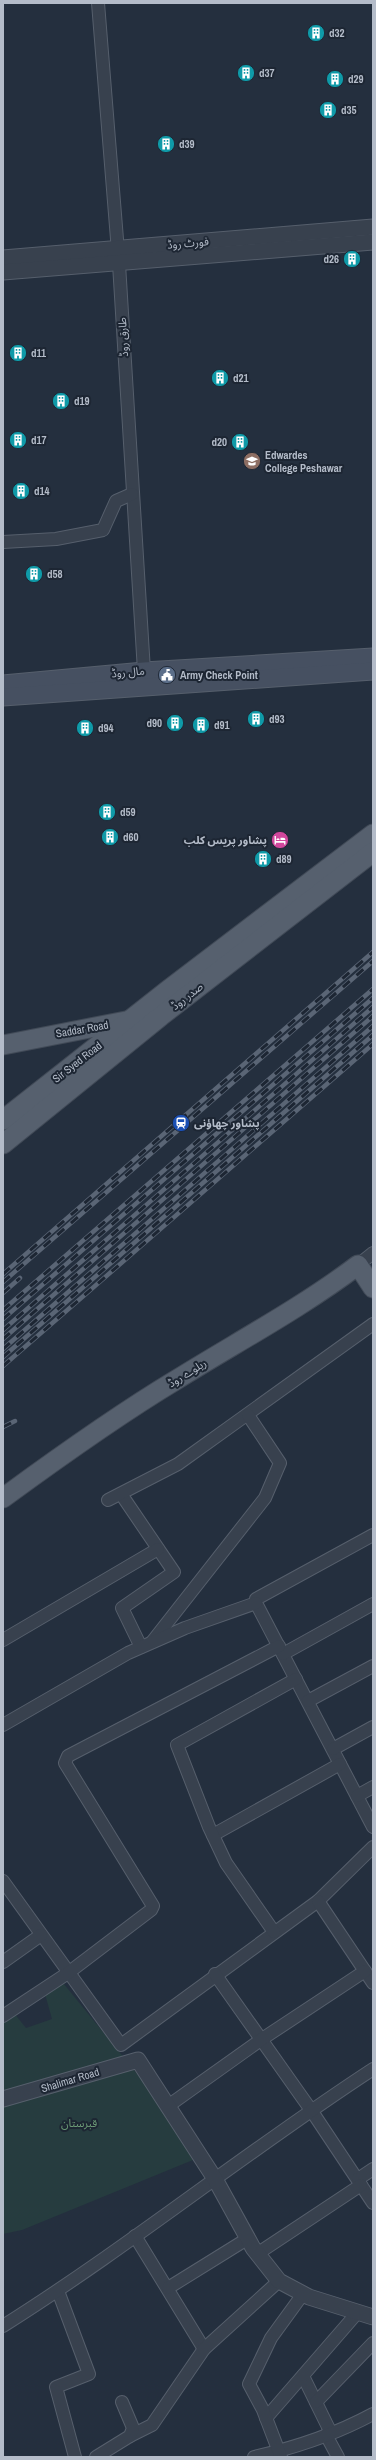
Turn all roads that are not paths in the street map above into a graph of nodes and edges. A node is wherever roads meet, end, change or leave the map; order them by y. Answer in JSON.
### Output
{"nodes":[{"id":1,"x":98,"y":3,"type":"edge"},
{"id":2,"x":373,"y":227,"type":"edge"},
{"id":3,"x":373,"y":242,"type":"edge"},
{"id":4,"x":118,"y":249,"type":"junction"},
{"id":5,"x":3,"y":258,"type":"edge"},
{"id":6,"x":119,"y":264,"type":"junction"},
{"id":7,"x":3,"y":272,"type":"edge"},
{"id":8,"x":132,"y":494,"type":"junction"},
{"id":9,"x":3,"y":542,"type":"edge"},
{"id":10,"x":373,"y":657,"type":"edge"},
{"id":11,"x":373,"y":671,"type":"edge"},
{"id":12,"x":145,"y":678,"type":"junction"},
{"id":13,"x":3,"y":684,"type":"edge"},
{"id":14,"x":3,"y":698,"type":"edge"},
{"id":15,"x":373,"y":834,"type":"edge"},
{"id":16,"x":373,"y":852,"type":"edge"},
{"id":17,"x":156,"y":1010,"type":"junction"},
{"id":18,"x":130,"y":1020,"type":"junction"},
{"id":19,"x":47,"y":1030,"type":"junction"},
{"id":20,"x":3,"y":1033,"type":"edge"},
{"id":21,"x":3,"y":1044,"type":"edge"},
{"id":22,"x":3,"y":1120,"type":"edge"},
{"id":23,"x":3,"y":1144,"type":"edge"},
{"id":24,"x":373,"y":1253,"type":"edge"},
{"id":25,"x":358,"y":1265,"type":"junction"},
{"id":26,"x":373,"y":1288,"type":"edge"},
{"id":27,"x":373,"y":1324,"type":"edge"},
{"id":28,"x":248,"y":1415,"type":"junction"},
{"id":29,"x":120,"y":1494,"type":"junction"},
{"id":30,"x":3,"y":1498,"type":"edge"},
{"id":31,"x":108,"y":1500,"type":"dead end"},
{"id":32,"x":373,"y":1535,"type":"edge"},
{"id":33,"x":158,"y":1549,"type":"junction"},
{"id":34,"x":256,"y":1603,"type":"junction"},
{"id":35,"x":373,"y":1604,"type":"edge"},
{"id":36,"x":3,"y":1640,"type":"edge"},
{"id":37,"x":147,"y":1645,"type":"junction"},
{"id":38,"x":281,"y":1650,"type":"junction"},
{"id":39,"x":373,"y":1666,"type":"edge"},
{"id":40,"x":296,"y":1679,"type":"junction"},
{"id":41,"x":308,"y":1702,"type":"junction"},
{"id":42,"x":3,"y":1724,"type":"edge"},
{"id":43,"x":373,"y":1727,"type":"edge"},
{"id":44,"x":333,"y":1749,"type":"junction"},
{"id":45,"x":340,"y":1764,"type":"junction"},
{"id":46,"x":373,"y":1787,"type":"edge"},
{"id":47,"x":357,"y":1796,"type":"junction"},
{"id":48,"x":373,"y":1827,"type":"edge"},
{"id":49,"x":213,"y":1835,"type":"junction"},
{"id":50,"x":373,"y":1847,"type":"edge"},
{"id":51,"x":3,"y":1881,"type":"edge"},
{"id":52,"x":318,"y":1901,"type":"junction"},
{"id":53,"x":274,"y":1932,"type":"junction"},
{"id":54,"x":41,"y":1935,"type":"junction"},
{"id":55,"x":3,"y":1962,"type":"edge"},
{"id":56,"x":365,"y":1971,"type":"junction"},
{"id":57,"x":68,"y":1973,"type":"junction"},
{"id":58,"x":214,"y":1974,"type":"junction"},
{"id":59,"x":373,"y":1982,"type":"edge"},
{"id":60,"x":3,"y":2016,"type":"edge"},
{"id":61,"x":262,"y":2040,"type":"junction"},
{"id":62,"x":373,"y":2069,"type":"edge"},
{"id":63,"x":3,"y":2099,"type":"edge"},
{"id":64,"x":168,"y":2106,"type":"junction"},
{"id":65,"x":311,"y":2110,"type":"junction"},
{"id":66,"x":373,"y":2169,"type":"edge"},
{"id":67,"x":215,"y":2179,"type":"junction"},
{"id":68,"x":360,"y":2182,"type":"junction"},
{"id":69,"x":373,"y":2203,"type":"edge"},
{"id":70,"x":135,"y":2236,"type":"junction"},
{"id":71,"x":247,"y":2239,"type":"junction"},
{"id":72,"x":257,"y":2254,"type":"junction"},
{"id":73,"x":279,"y":2281,"type":"junction"},
{"id":74,"x":168,"y":2288,"type":"junction"},
{"id":75,"x":58,"y":2291,"type":"junction"},
{"id":76,"x":304,"y":2294,"type":"junction"},
{"id":77,"x":358,"y":2312,"type":"junction"},
{"id":78,"x":373,"y":2317,"type":"edge"},
{"id":79,"x":3,"y":2326,"type":"edge"},
{"id":80,"x":373,"y":2343,"type":"edge"},
{"id":81,"x":204,"y":2349,"type":"junction"},
{"id":82,"x":303,"y":2376,"type":"junction"},
{"id":83,"x":122,"y":2402,"type":"dead end"},
{"id":84,"x":316,"y":2402,"type":"junction"},
{"id":85,"x":373,"y":2414,"type":"edge"},
{"id":86,"x":266,"y":2418,"type":"junction"},
{"id":87,"x":329,"y":2434,"type":"junction"},
{"id":88,"x":130,"y":2436,"type":"junction"},
{"id":89,"x":280,"y":2454,"type":"edge"},
{"id":90,"x":76,"y":2457,"type":"edge"},
{"id":91,"x":96,"y":2457,"type":"edge"},
{"id":92,"x":254,"y":2457,"type":"edge"},
{"id":93,"x":338,"y":2457,"type":"edge"}],
"edges":[{"from":1,"to":4,"type":"street","name":"طارق روڈ"},
{"from":2,"to":4,"type":"street","name":"فورٹ روڈ"},
{"from":3,"to":6,"type":"street","name":"فورٹ روڈ"},
{"from":4,"to":5,"type":"street","name":"فورٹ روڈ"},
{"from":4,"to":6,"type":"street","name":"طارق روڈ"},
{"from":6,"to":7,"type":"street","name":"فورٹ روڈ"},
{"from":6,"to":8,"type":"street","name":"طارق روڈ"},
{"from":8,"to":9,"type":"street"},
{"from":8,"to":12,"type":"street","name":"طارق روڈ"},
{"from":10,"to":12,"type":"main road","name":"مال روڈ"},
{"from":11,"to":12,"type":"main road","name":"مال روڈ"},
{"from":12,"to":13,"type":"main road","name":"مال روڈ"},
{"from":12,"to":14,"type":"main road","name":"مال روڈ"},
{"from":15,"to":17,"type":"main road","name":"صدر روڈ"},
{"from":16,"to":17,"type":"main road","name":"صدر روڈ"},
{"from":17,"to":18,"type":"main road","name":"Saddar Road"},
{"from":17,"to":19,"type":"main road","name":"Saddar Road"},
{"from":17,"to":23,"type":"main road","name":"صدر روڈ"},
{"from":18,"to":19,"type":"main road","name":"Saddar Road"},
{"from":18,"to":22,"type":"main road","name":"Sir Syed Road"},
{"from":19,"to":20,"type":"main road","name":"Saddar Road"},
{"from":19,"to":21,"type":"main road","name":"Saddar Road"},
{"from":24,"to":25,"type":"street","name":"ریلوے روڈ"},
{"from":25,"to":26,"type":"main road"},
{"from":25,"to":30,"type":"main road","name":"ریلوے روڈ"},
{"from":27,"to":28,"type":"street"},
{"from":28,"to":29,"type":"street"},
{"from":28,"to":37,"type":"street"},
{"from":29,"to":31,"type":"street"},
{"from":29,"to":33,"type":"street"},
{"from":32,"to":34,"type":"street"},
{"from":33,"to":36,"type":"street"},
{"from":33,"to":37,"type":"street"},
{"from":34,"to":37,"type":"street"},
{"from":34,"to":38,"type":"street"},
{"from":35,"to":38,"type":"street"},
{"from":37,"to":42,"type":"street"},
{"from":38,"to":40,"type":"street"},
{"from":38,"to":57,"type":"street"},
{"from":39,"to":41,"type":"street"},
{"from":40,"to":41,"type":"street"},
{"from":40,"to":49,"type":"street"},
{"from":41,"to":44,"type":"street"},
{"from":43,"to":44,"type":"street"},
{"from":44,"to":45,"type":"street"},
{"from":45,"to":47,"type":"street"},
{"from":45,"to":49,"type":"street"},
{"from":46,"to":47,"type":"street"},
{"from":47,"to":48,"type":"street"},
{"from":49,"to":53,"type":"street"},
{"from":50,"to":52,"type":"street"},
{"from":51,"to":54,"type":"street"},
{"from":52,"to":53,"type":"street"},
{"from":52,"to":56,"type":"street"},
{"from":53,"to":58,"type":"street"},
{"from":54,"to":55,"type":"street"},
{"from":54,"to":57,"type":"street"},
{"from":56,"to":59,"type":"street"},
{"from":56,"to":61,"type":"street"},
{"from":57,"to":58,"type":"street"},
{"from":57,"to":60,"type":"street"},
{"from":58,"to":61,"type":"street"},
{"from":61,"to":64,"type":"street"},
{"from":61,"to":65,"type":"street"},
{"from":62,"to":65,"type":"street"},
{"from":63,"to":64,"type":"street","name":"Shalimar Road"},
{"from":64,"to":67,"type":"street"},
{"from":65,"to":67,"type":"street"},
{"from":65,"to":68,"type":"street"},
{"from":66,"to":68,"type":"street"},
{"from":67,"to":70,"type":"street"},
{"from":67,"to":71,"type":"street"},
{"from":68,"to":69,"type":"street"},
{"from":68,"to":72,"type":"street"},
{"from":70,"to":74,"type":"street"},
{"from":70,"to":75,"type":"street"},
{"from":71,"to":72,"type":"street"},
{"from":71,"to":74,"type":"street"},
{"from":72,"to":73,"type":"street"},
{"from":73,"to":76,"type":"street"},
{"from":73,"to":81,"type":"street"},
{"from":74,"to":81,"type":"street"},
{"from":75,"to":79,"type":"street"},
{"from":75,"to":90,"type":"street"},
{"from":76,"to":77,"type":"street"},
{"from":76,"to":86,"type":"street"},
{"from":77,"to":78,"type":"street"},
{"from":77,"to":82,"type":"street"},
{"from":80,"to":84,"type":"street"},
{"from":81,"to":88,"type":"street"},
{"from":82,"to":84,"type":"street"},
{"from":82,"to":86,"type":"street"},
{"from":83,"to":88,"type":"street"},
{"from":84,"to":87,"type":"street"},
{"from":85,"to":87,"type":"street"},
{"from":86,"to":89,"type":"street"},
{"from":87,"to":89,"type":"street"},
{"from":87,"to":93,"type":"street"},
{"from":88,"to":91,"type":"street"},
{"from":89,"to":92,"type":"street"},
{"from":90,"to":91,"type":"street"}]}
